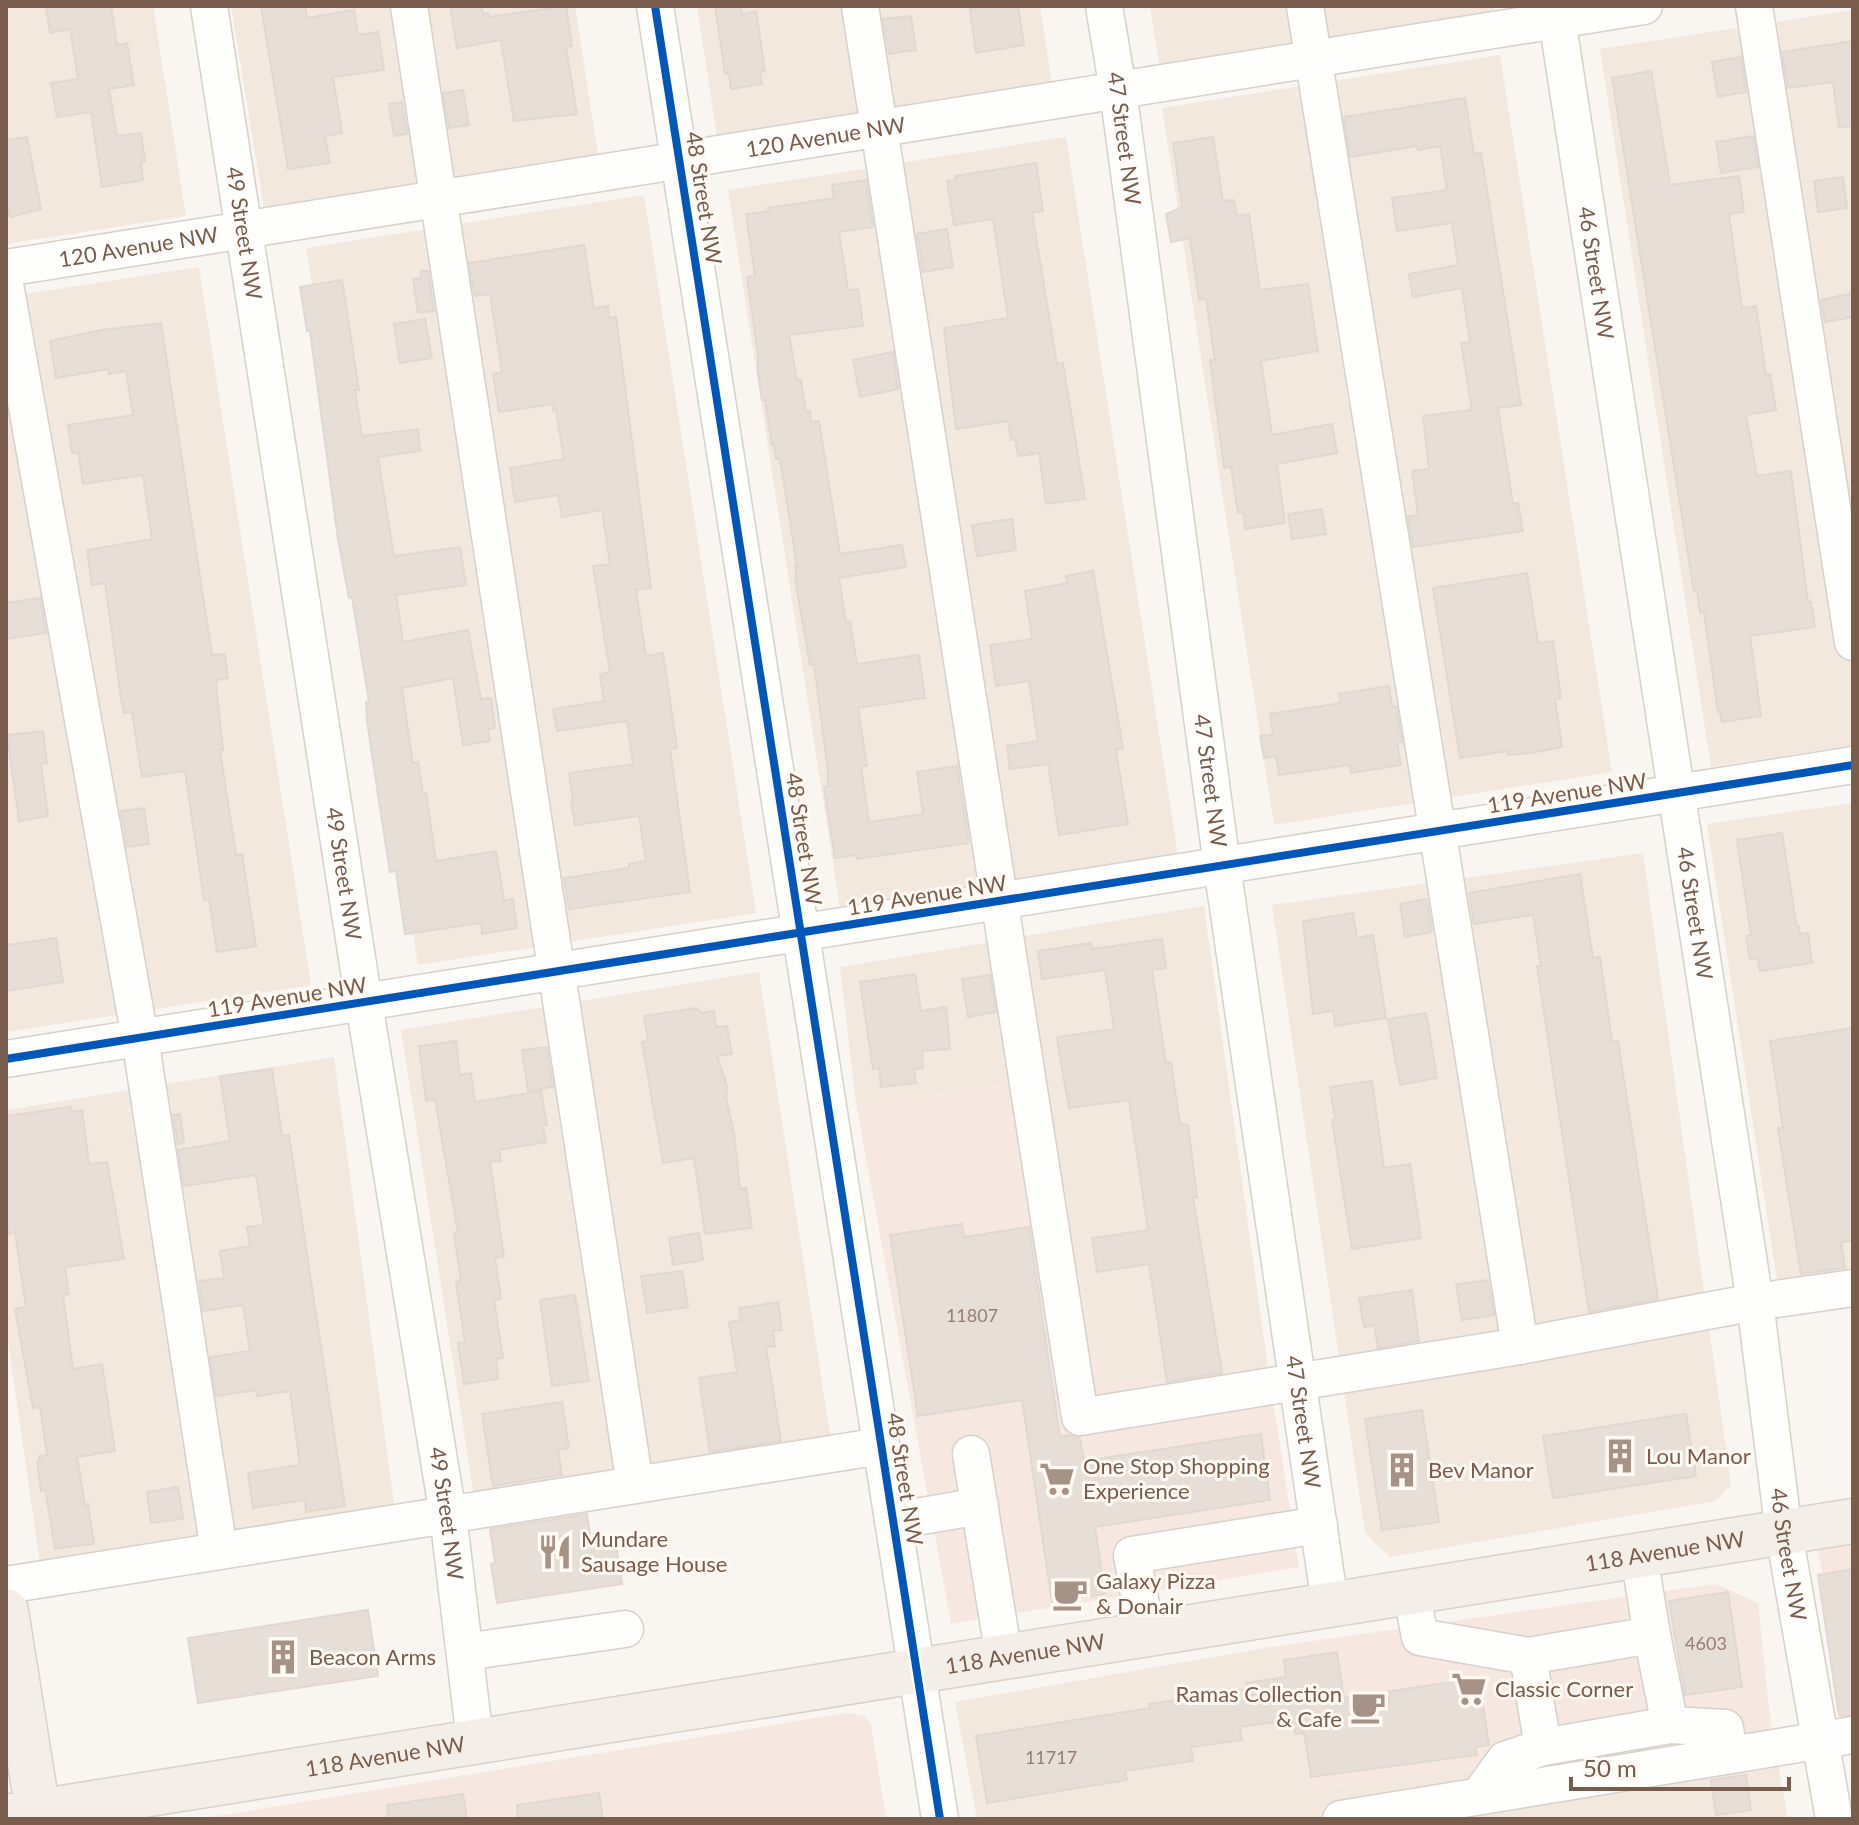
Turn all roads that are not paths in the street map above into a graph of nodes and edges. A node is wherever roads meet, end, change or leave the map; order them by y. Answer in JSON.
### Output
{"nodes":[{"id":1,"x":209,"y":6,"type":"edge"},
{"id":2,"x":409,"y":6,"type":"edge"},
{"id":3,"x":655,"y":6,"type":"edge"},
{"id":4,"x":860,"y":6,"type":"edge"},
{"id":5,"x":1104,"y":6,"type":"edge"},
{"id":6,"x":1305,"y":6,"type":"edge"},
{"id":7,"x":1644,"y":6,"type":"edge"},
{"id":8,"x":1754,"y":6,"type":"edge"},
{"id":9,"x":1556,"y":13,"type":"edge"},
{"id":10,"x":1313,"y":59,"type":"junction"},
{"id":11,"x":1118,"y":90,"type":"junction"},
{"id":12,"x":880,"y":128,"type":"junction"},
{"id":13,"x":679,"y":160,"type":"junction"},
{"id":14,"x":439,"y":199,"type":"junction"},
{"id":15,"x":244,"y":229,"type":"junction"},
{"id":16,"x":6,"y":268,"type":"edge"},
{"id":17,"x":6,"y":290,"type":"edge"},
{"id":18,"x":1853,"y":642,"type":"edge"},
{"id":19,"x":1853,"y":765,"type":"edge"},
{"id":20,"x":1677,"y":793,"type":"junction"},
{"id":21,"x":1437,"y":831,"type":"junction"},
{"id":22,"x":1222,"y":866,"type":"junction"},
{"id":23,"x":1001,"y":901,"type":"junction"},
{"id":24,"x":801,"y":933,"type":"junction"},
{"id":25,"x":557,"y":972,"type":"junction"},
{"id":26,"x":364,"y":1003,"type":"junction"},
{"id":27,"x":140,"y":1038,"type":"junction"},
{"id":28,"x":6,"y":1059,"type":"edge"},
{"id":29,"x":1853,"y":1288,"type":"edge"},
{"id":30,"x":1755,"y":1302,"type":"junction"},
{"id":31,"x":1520,"y":1346,"type":"junction"},
{"id":32,"x":1299,"y":1383,"type":"junction"},
{"id":33,"x":881,"y":1446,"type":"junction"},
{"id":34,"x":971,"y":1454,"type":"dead end"},
{"id":35,"x":635,"y":1485,"type":"junction"},
{"id":36,"x":980,"y":1506,"type":"junction"},
{"id":37,"x":448,"y":1515,"type":"junction"},
{"id":38,"x":893,"y":1521,"type":"junction"},
{"id":39,"x":1853,"y":1521,"type":"edge"},
{"id":40,"x":1319,"y":1525,"type":"junction"},
{"id":41,"x":1784,"y":1533,"type":"junction"},
{"id":42,"x":219,"y":1551,"type":"junction"},
{"id":43,"x":1639,"y":1556,"type":"junction"},
{"id":44,"x":6,"y":1585,"type":"edge"},
{"id":45,"x":1411,"y":1591,"type":"junction"},
{"id":46,"x":1330,"y":1604,"type":"junction"},
{"id":47,"x":625,"y":1629,"type":"dead end"},
{"id":48,"x":1146,"y":1634,"type":"junction"},
{"id":49,"x":1652,"y":1635,"type":"junction"},
{"id":50,"x":7,"y":1640,"type":"edge"},
{"id":51,"x":465,"y":1652,"type":"junction"},
{"id":52,"x":1528,"y":1656,"type":"junction"},
{"id":53,"x":1004,"y":1657,"type":"junction"},
{"id":54,"x":916,"y":1670,"type":"junction"},
{"id":55,"x":1670,"y":1725,"type":"junction"},
{"id":56,"x":1838,"y":1737,"type":"edge"},
{"id":57,"x":475,"y":1740,"type":"junction"},
{"id":58,"x":1543,"y":1747,"type":"junction"},
{"id":59,"x":1729,"y":1755,"type":"junction"},
{"id":60,"x":1479,"y":1796,"type":"junction"},
{"id":61,"x":28,"y":1816,"type":"edge"},
{"id":62,"x":940,"y":1819,"type":"edge"},
{"id":63,"x":1341,"y":1819,"type":"edge"},
{"id":64,"x":1834,"y":1819,"type":"edge"}],
"edges":[{"from":1,"to":15,"type":"street","name":"49 Street NW"},
{"from":2,"to":14,"type":"street"},
{"from":3,"to":13,"type":"street","name":"48 Street NW"},
{"from":4,"to":12,"type":"street"},
{"from":5,"to":11,"type":"street","name":"47 Street NW"},
{"from":6,"to":10,"type":"street"},
{"from":7,"to":9,"type":"street","name":"120 Avenue NW"},
{"from":8,"to":18,"type":"street"},
{"from":9,"to":10,"type":"street","name":"120 Avenue NW"},
{"from":9,"to":20,"type":"street","name":"46 Street NW"},
{"from":10,"to":11,"type":"street","name":"120 Avenue NW"},
{"from":10,"to":21,"type":"street"},
{"from":11,"to":12,"type":"street","name":"120 Avenue NW"},
{"from":11,"to":22,"type":"street","name":"47 Street NW"},
{"from":12,"to":13,"type":"street","name":"120 Avenue NW"},
{"from":12,"to":23,"type":"street"},
{"from":13,"to":14,"type":"street","name":"120 Avenue NW"},
{"from":13,"to":24,"type":"street","name":"48 Street NW"},
{"from":14,"to":15,"type":"street","name":"120 Avenue NW"},
{"from":14,"to":25,"type":"street"},
{"from":15,"to":16,"type":"street","name":"120 Avenue NW"},
{"from":15,"to":26,"type":"street","name":"49 Street NW"},
{"from":17,"to":27,"type":"street"},
{"from":19,"to":20,"type":"street","name":"119 Avenue NW"},
{"from":20,"to":21,"type":"street","name":"119 Avenue NW"},
{"from":20,"to":30,"type":"street","name":"46 Street NW"},
{"from":21,"to":22,"type":"street","name":"119 Avenue NW"},
{"from":21,"to":31,"type":"street"},
{"from":22,"to":23,"type":"street","name":"119 Avenue NW"},
{"from":22,"to":32,"type":"street","name":"47 Street NW"},
{"from":23,"to":24,"type":"street","name":"119 Avenue NW"},
{"from":23,"to":32,"type":"street"},
{"from":24,"to":25,"type":"street","name":"119 Avenue NW"},
{"from":24,"to":33,"type":"street","name":"48 Street NW"},
{"from":25,"to":26,"type":"street","name":"119 Avenue NW"},
{"from":25,"to":35,"type":"street"},
{"from":26,"to":27,"type":"street","name":"119 Avenue NW"},
{"from":26,"to":37,"type":"street","name":"49 Street NW"},
{"from":27,"to":28,"type":"street","name":"119 Avenue NW"},
{"from":27,"to":42,"type":"street"},
{"from":29,"to":30,"type":"street"},
{"from":30,"to":31,"type":"street"},
{"from":30,"to":41,"type":"street","name":"46 Street NW"},
{"from":31,"to":32,"type":"street"},
{"from":32,"to":40,"type":"street","name":"47 Street NW"},
{"from":33,"to":35,"type":"street"},
{"from":33,"to":38,"type":"street","name":"48 Street NW"},
{"from":34,"to":36,"type":"street"},
{"from":35,"to":37,"type":"street"},
{"from":36,"to":38,"type":"street"},
{"from":36,"to":53,"type":"street"},
{"from":37,"to":42,"type":"street"},
{"from":37,"to":51,"type":"street","name":"49 Street NW"},
{"from":38,"to":54,"type":"street","name":"48 Street NW"},
{"from":39,"to":41,"type":"main road","name":"118 Avenue NW"},
{"from":40,"to":46,"type":"street","name":"47 Street NW"},
{"from":40,"to":48,"type":"street"},
{"from":41,"to":43,"type":"main road","name":"118 Avenue NW"},
{"from":41,"to":56,"type":"street","name":"46 Street NW"},
{"from":42,"to":44,"type":"street"},
{"from":43,"to":45,"type":"main road","name":"118 Avenue NW"},
{"from":43,"to":49,"type":"street"},
{"from":45,"to":46,"type":"main road","name":"118 Avenue NW"},
{"from":45,"to":52,"type":"street"},
{"from":46,"to":48,"type":"main road","name":"118 Avenue NW"},
{"from":47,"to":51,"type":"street"},
{"from":48,"to":53,"type":"main road","name":"118 Avenue NW"},
{"from":49,"to":52,"type":"street"},
{"from":49,"to":55,"type":"street"},
{"from":50,"to":61,"type":"main road"},
{"from":51,"to":57,"type":"street","name":"49 Street NW"},
{"from":52,"to":58,"type":"street"},
{"from":53,"to":54,"type":"main road","name":"118 Avenue NW"},
{"from":54,"to":57,"type":"main road","name":"118 Avenue NW"},
{"from":54,"to":62,"type":"street","name":"48 Street NW"},
{"from":55,"to":58,"type":"street"},
{"from":55,"to":59,"type":"street"},
{"from":56,"to":59,"type":"street"},
{"from":56,"to":64,"type":"street","name":"46 Street NW"},
{"from":57,"to":61,"type":"main road","name":"118 Avenue NW"},
{"from":58,"to":60,"type":"street"},
{"from":59,"to":60,"type":"street"},
{"from":60,"to":63,"type":"street"}]}
